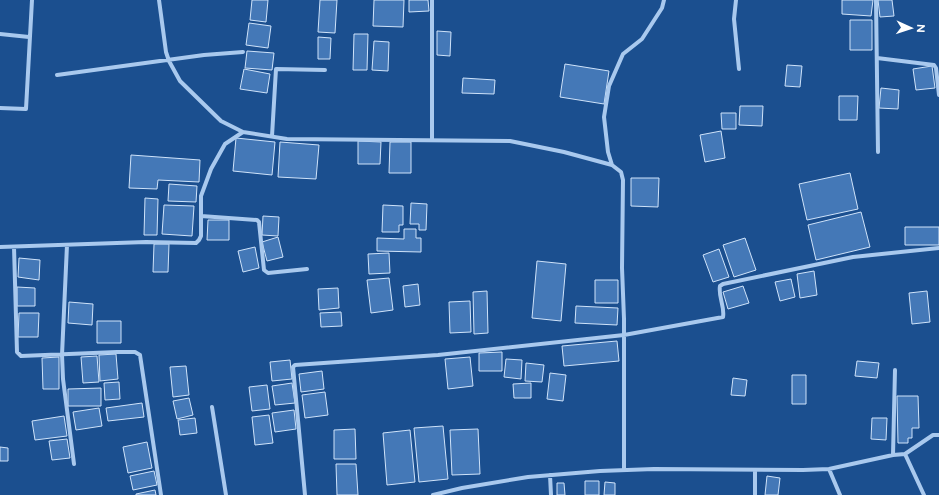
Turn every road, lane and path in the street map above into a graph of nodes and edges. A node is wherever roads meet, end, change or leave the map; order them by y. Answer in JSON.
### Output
{"nodes":[{"id":1,"x":32,"y":0,"type":"edge"},
{"id":2,"x":159,"y":0,"type":"edge"},
{"id":3,"x":432,"y":0,"type":"edge"},
{"id":4,"x":664,"y":0,"type":"edge"},
{"id":5,"x":736,"y":0,"type":"edge"},
{"id":6,"x":876,"y":0,"type":"edge"},
{"id":7,"x":0,"y":34,"type":"edge"},
{"id":8,"x":29,"y":37,"type":"junction"},
{"id":9,"x":243,"y":52,"type":"dead end"},
{"id":10,"x":877,"y":58,"type":"junction"},
{"id":11,"x":169,"y":61,"type":"junction"},
{"id":12,"x":739,"y":69,"type":"dead end"},
{"id":13,"x":325,"y":70,"type":"dead end"},
{"id":14,"x":57,"y":75,"type":"dead end"},
{"id":15,"x":939,"y":95,"type":"edge"},
{"id":16,"x":0,"y":108,"type":"edge"},
{"id":17,"x":243,"y":132,"type":"junction"},
{"id":18,"x":272,"y":136,"type":"junction"},
{"id":19,"x":432,"y":140,"type":"junction"},
{"id":20,"x":878,"y":152,"type":"dead end"},
{"id":21,"x":612,"y":165,"type":"junction"},
{"id":22,"x":201,"y":216,"type":"junction"},
{"id":23,"x":68,"y":245,"type":"junction"},
{"id":24,"x":0,"y":247,"type":"edge"},
{"id":25,"x":14,"y":247,"type":"junction"},
{"id":26,"x":939,"y":248,"type":"edge"},
{"id":27,"x":307,"y":269,"type":"dead end"},
{"id":28,"x":624,"y":335,"type":"junction"},
{"id":29,"x":62,"y":355,"type":"junction"},
{"id":30,"x":895,"y":370,"type":"dead end"},
{"id":31,"x":212,"y":407,"type":"dead end"},
{"id":32,"x":939,"y":435,"type":"edge"},
{"id":33,"x":905,"y":454,"type":"junction"},
{"id":34,"x":893,"y":455,"type":"junction"},
{"id":35,"x":74,"y":464,"type":"dead end"},
{"id":36,"x":829,"y":469,"type":"junction"},
{"id":37,"x":624,"y":470,"type":"junction"},
{"id":38,"x":755,"y":470,"type":"junction"},
{"id":39,"x":550,"y":475,"type":"junction"},
{"id":40,"x":161,"y":495,"type":"edge"},
{"id":41,"x":226,"y":495,"type":"edge"},
{"id":42,"x":305,"y":495,"type":"edge"},
{"id":43,"x":433,"y":495,"type":"edge"},
{"id":44,"x":551,"y":495,"type":"edge"},
{"id":45,"x":755,"y":495,"type":"edge"},
{"id":46,"x":840,"y":495,"type":"edge"},
{"id":47,"x":924,"y":495,"type":"edge"}],
"edges":[{"from":1,"to":8,"type":"street"},
{"from":2,"to":11,"type":"street"},
{"from":3,"to":19,"type":"street"},
{"from":4,"to":21,"type":"street"},
{"from":5,"to":12,"type":"street"},
{"from":6,"to":10,"type":"street"},
{"from":7,"to":8,"type":"street"},
{"from":8,"to":16,"type":"street"},
{"from":9,"to":11,"type":"street"},
{"from":10,"to":15,"type":"street"},
{"from":10,"to":20,"type":"street"},
{"from":11,"to":14,"type":"street"},
{"from":11,"to":17,"type":"street"},
{"from":13,"to":18,"type":"street"},
{"from":17,"to":18,"type":"street"},
{"from":17,"to":22,"type":"street"},
{"from":18,"to":19,"type":"street"},
{"from":19,"to":21,"type":"street"},
{"from":21,"to":28,"type":"street"},
{"from":22,"to":23,"type":"street"},
{"from":22,"to":27,"type":"street"},
{"from":23,"to":25,"type":"street"},
{"from":23,"to":29,"type":"street"},
{"from":24,"to":25,"type":"street"},
{"from":25,"to":29,"type":"street"},
{"from":26,"to":28,"type":"street"},
{"from":28,"to":37,"type":"street"},
{"from":28,"to":42,"type":"street"},
{"from":29,"to":35,"type":"street"},
{"from":29,"to":40,"type":"street"},
{"from":30,"to":34,"type":"street"},
{"from":31,"to":41,"type":"street"},
{"from":32,"to":33,"type":"street"},
{"from":33,"to":34,"type":"street"},
{"from":33,"to":47,"type":"street"},
{"from":34,"to":36,"type":"street"},
{"from":36,"to":38,"type":"street"},
{"from":36,"to":46,"type":"street"},
{"from":37,"to":38,"type":"street"},
{"from":37,"to":39,"type":"street"},
{"from":38,"to":45,"type":"street"},
{"from":39,"to":43,"type":"street"},
{"from":39,"to":44,"type":"street"}]}
